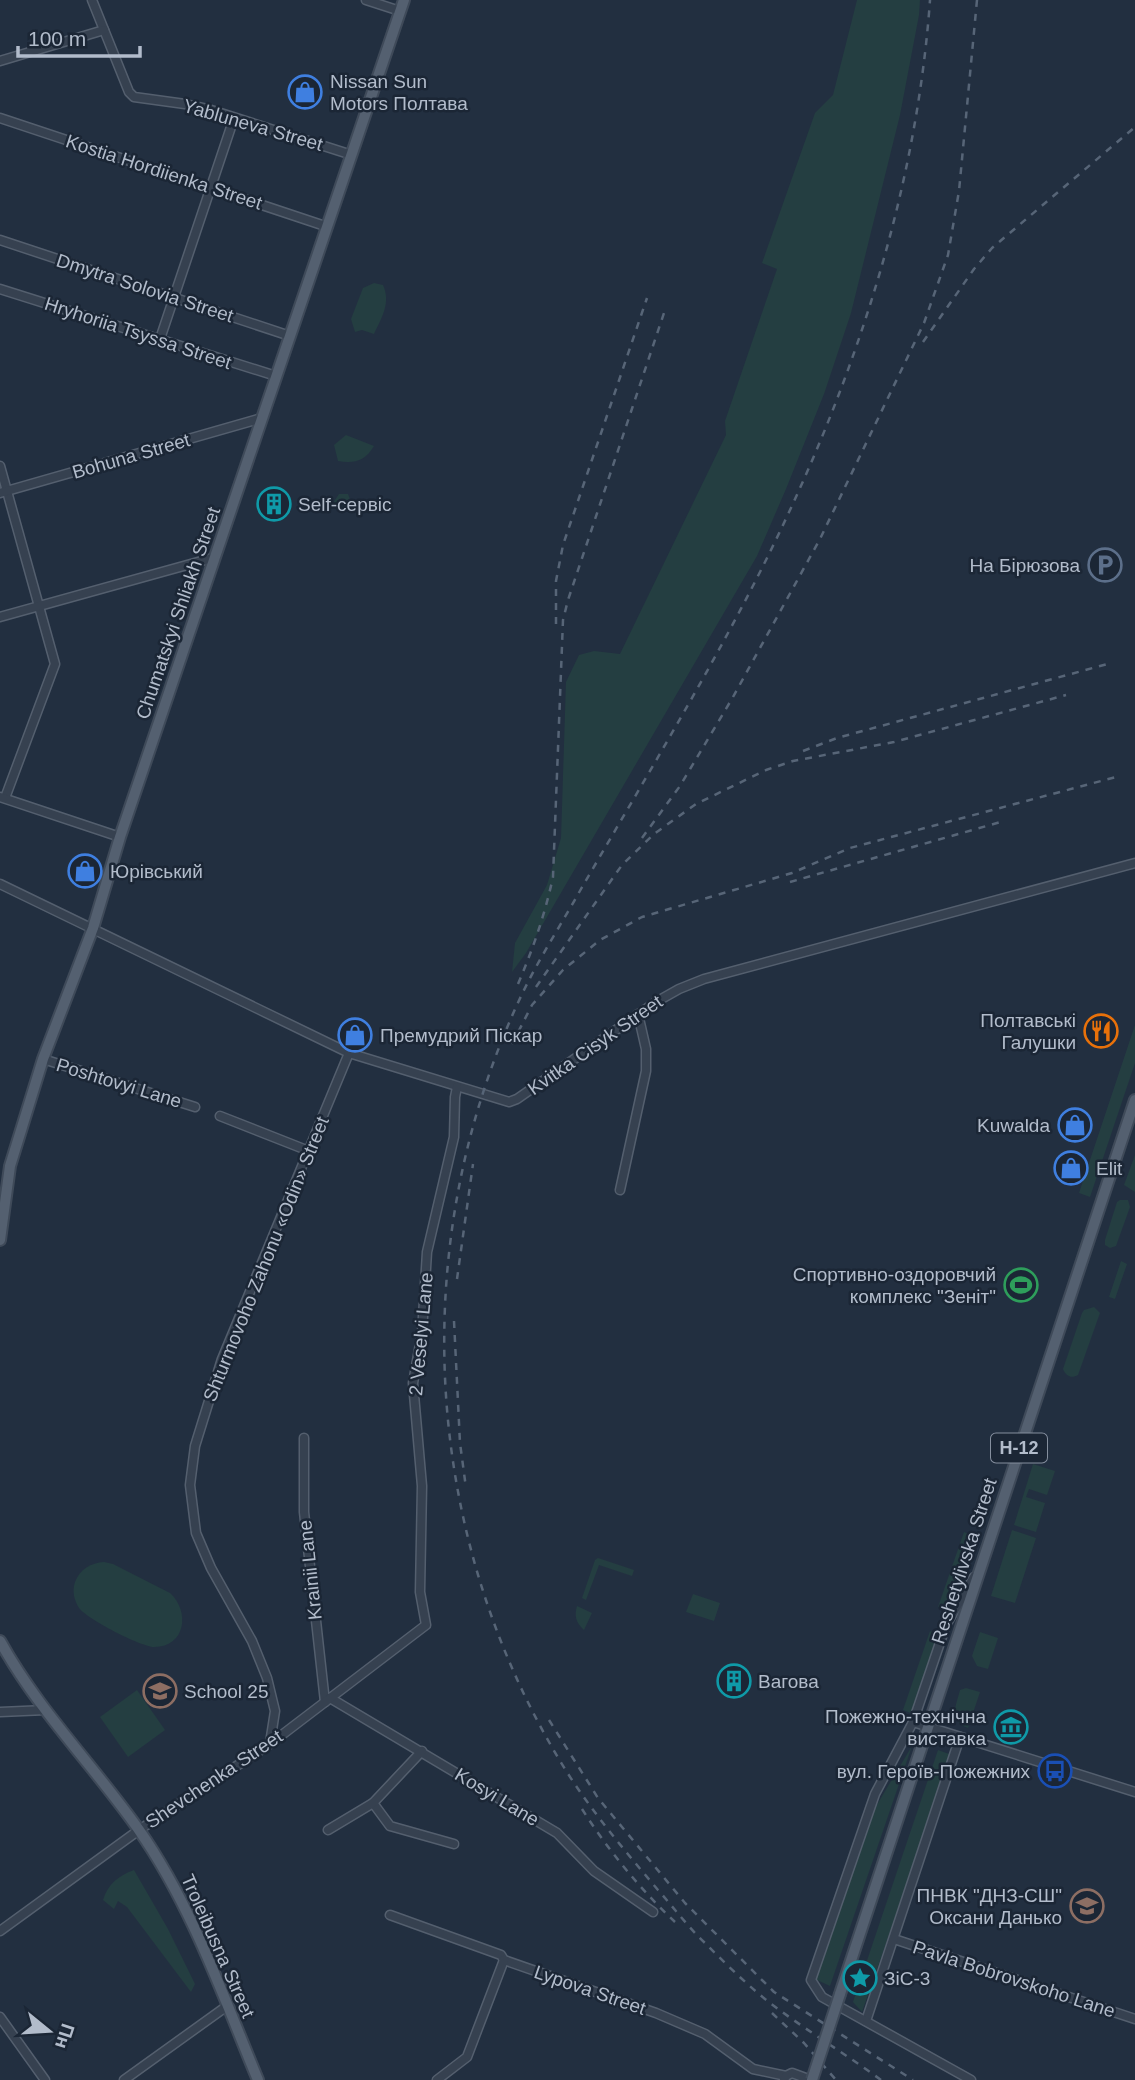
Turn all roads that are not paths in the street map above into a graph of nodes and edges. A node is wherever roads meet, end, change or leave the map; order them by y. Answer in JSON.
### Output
{"nodes":[{"id":1,"x":92,"y":0,"type":"edge"},
{"id":2,"x":366,"y":0,"type":"edge"},
{"id":3,"x":402,"y":6,"type":"edge"},
{"id":4,"x":104,"y":30,"type":"junction"},
{"id":5,"x":0,"y":61,"type":"edge"},
{"id":6,"x":0,"y":118,"type":"edge"},
{"id":7,"x":234,"y":118,"type":"junction"},
{"id":8,"x":352,"y":155,"type":"junction"},
{"id":9,"x":211,"y":188,"type":"junction"},
{"id":10,"x":328,"y":227,"type":"junction"},
{"id":11,"x":0,"y":240,"type":"edge"},
{"id":12,"x":0,"y":289,"type":"edge"},
{"id":13,"x":174,"y":298,"type":"junction"},
{"id":14,"x":290,"y":336,"type":"junction"},
{"id":15,"x":160,"y":339,"type":"junction"},
{"id":16,"x":276,"y":376,"type":"junction"},
{"id":17,"x":262,"y":418,"type":"junction"},
{"id":18,"x":0,"y":466,"type":"edge"},
{"id":19,"x":4,"y":492,"type":"edge"},
{"id":20,"x":216,"y":556,"type":"junction"},
{"id":21,"x":39,"y":606,"type":"junction"},
{"id":22,"x":0,"y":617,"type":"edge"},
{"id":23,"x":3,"y":797,"type":"edge"},
{"id":24,"x":120,"y":838,"type":"junction"},
{"id":25,"x":1135,"y":863,"type":"edge"},
{"id":26,"x":0,"y":884,"type":"edge"},
{"id":27,"x":93,"y":928,"type":"junction"},
{"id":28,"x":638,"y":1014,"type":"junction"},
{"id":29,"x":349,"y":1053,"type":"junction"},
{"id":30,"x":43,"y":1059,"type":"junction"},
{"id":31,"x":457,"y":1087,"type":"junction"},
{"id":32,"x":1135,"y":1100,"type":"edge"},
{"id":33,"x":195,"y":1107,"type":"dead end"},
{"id":34,"x":220,"y":1116,"type":"dead end"},
{"id":35,"x":309,"y":1151,"type":"junction"},
{"id":36,"x":620,"y":1190,"type":"dead end"},
{"id":37,"x":0,"y":1240,"type":"edge"},
{"id":38,"x":304,"y":1438,"type":"dead end"},
{"id":39,"x":980,"y":1569,"type":"junction"},
{"id":40,"x":426,"y":1625,"type":"joint"},
{"id":41,"x":0,"y":1641,"type":"edge"},
{"id":42,"x":327,"y":1700,"type":"junction"},
{"id":43,"x":46,"y":1710,"type":"junction"},
{"id":44,"x":0,"y":1712,"type":"edge"},
{"id":45,"x":913,"y":1722,"type":"junction"},
{"id":46,"x":928,"y":1727,"type":"junction"},
{"id":47,"x":960,"y":1737,"type":"junction"},
{"id":48,"x":270,"y":1744,"type":"junction"},
{"id":49,"x":422,"y":1751,"type":"junction"},
{"id":50,"x":1135,"y":1791,"type":"edge"},
{"id":51,"x":373,"y":1803,"type":"junction"},
{"id":52,"x":328,"y":1829,"type":"dead end"},
{"id":53,"x":139,"y":1830,"type":"junction"},
{"id":54,"x":454,"y":1844,"type":"dead end"},
{"id":55,"x":653,"y":1912,"type":"dead end"},
{"id":56,"x":390,"y":1915,"type":"dead end"},
{"id":57,"x":0,"y":1931,"type":"edge"},
{"id":58,"x":894,"y":1939,"type":"junction"},
{"id":59,"x":504,"y":1960,"type":"junction"},
{"id":60,"x":227,"y":2006,"type":"junction"},
{"id":61,"x":0,"y":2017,"type":"edge"},
{"id":62,"x":1135,"y":2019,"type":"edge"},
{"id":63,"x":866,"y":2021,"type":"junction"},
{"id":64,"x":785,"y":2078,"type":"edge"},
{"id":65,"x":45,"y":2080,"type":"edge"},
{"id":66,"x":124,"y":2080,"type":"edge"},
{"id":67,"x":258,"y":2080,"type":"edge"},
{"id":68,"x":438,"y":2080,"type":"edge"},
{"id":69,"x":811,"y":2080,"type":"edge"},
{"id":70,"x":971,"y":2080,"type":"edge"}],
"edges":[{"from":1,"to":4,"type":"street","name":"Yabluneva Street"},
{"from":2,"to":3,"type":"street"},
{"from":3,"to":8,"type":"main road","name":"Chumatskyi Shliakh Street"},
{"from":4,"to":5,"type":"street"},
{"from":4,"to":7,"type":"street","name":"Yabluneva Street"},
{"from":6,"to":9,"type":"street","name":"Kostia Hordiienka Street"},
{"from":7,"to":8,"type":"street","name":"Yabluneva Street"},
{"from":7,"to":9,"type":"street"},
{"from":8,"to":10,"type":"main road","name":"Chumatskyi Shliakh Street"},
{"from":9,"to":10,"type":"street","name":"Kostia Hordiienka Street"},
{"from":9,"to":13,"type":"street"},
{"from":10,"to":14,"type":"main road","name":"Chumatskyi Shliakh Street"},
{"from":11,"to":13,"type":"street","name":"Dmytra Solovia Street"},
{"from":12,"to":15,"type":"street","name":"Hryhoriia Tsyssa Street"},
{"from":13,"to":14,"type":"street","name":"Dmytra Solovia Street"},
{"from":13,"to":15,"type":"street"},
{"from":14,"to":16,"type":"main road","name":"Chumatskyi Shliakh Street"},
{"from":15,"to":16,"type":"street","name":"Hryhoriia Tsyssa Street"},
{"from":16,"to":17,"type":"main road","name":"Chumatskyi Shliakh Street"},
{"from":17,"to":19,"type":"street","name":"Bohuna Street"},
{"from":17,"to":20,"type":"main road","name":"Chumatskyi Shliakh Street"},
{"from":18,"to":19,"type":"street"},
{"from":19,"to":21,"type":"street"},
{"from":20,"to":21,"type":"street"},
{"from":20,"to":24,"type":"main road","name":"Chumatskyi Shliakh Street"},
{"from":21,"to":22,"type":"street"},
{"from":21,"to":23,"type":"street"},
{"from":23,"to":24,"type":"street"},
{"from":24,"to":27,"type":"main road","name":"Chumatskyi Shliakh Street"},
{"from":25,"to":28,"type":"street","name":"Kvitka Cisyk Street"},
{"from":26,"to":27,"type":"street","name":"Kvitka Cisyk Street"},
{"from":27,"to":29,"type":"street","name":"Kvitka Cisyk Street"},
{"from":27,"to":30,"type":"main road","name":"Chumatskyi Shliakh Street"},
{"from":28,"to":31,"type":"street","name":"Kvitka Cisyk Street"},
{"from":28,"to":36,"type":"street"},
{"from":29,"to":31,"type":"street","name":"Kvitka Cisyk Street"},
{"from":29,"to":35,"type":"street","name":"Shturmovoho Zahonu «Odin» Street"},
{"from":30,"to":33,"type":"street","name":"Poshtovyi Lane"},
{"from":30,"to":37,"type":"main road","name":"Chumatskyi Shliakh Street"},
{"from":31,"to":40,"type":"street","name":"2 Veselyi Lane"},
{"from":32,"to":39,"type":"main road","name":"Reshetylivska Street","number":"Н-12"},
{"from":34,"to":35,"type":"street"},
{"from":35,"to":48,"type":"street","name":"Shturmovoho Zahonu «Odin» Street"},
{"from":38,"to":42,"type":"street","name":"Krainii Lane"},
{"from":39,"to":45,"type":"street"},
{"from":39,"to":46,"type":"main road","name":"Reshetylivska Street","number":"Н-12"},
{"from":40,"to":42,"type":"street","name":"Shevchenka Street"},
{"from":41,"to":43,"type":"main road"},
{"from":42,"to":48,"type":"street","name":"Shevchenka Street"},
{"from":42,"to":49,"type":"street","name":"Kosyi Lane"},
{"from":43,"to":44,"type":"street"},
{"from":43,"to":53,"type":"main road"},
{"from":45,"to":46,"type":"street"},
{"from":45,"to":63,"type":"street"},
{"from":46,"to":47,"type":"street"},
{"from":46,"to":69,"type":"main road","name":"Reshetylivska Street","bridge":true},
{"from":47,"to":50,"type":"street"},
{"from":47,"to":58,"type":"street"},
{"from":48,"to":53,"type":"street","name":"Shevchenka Street"},
{"from":49,"to":51,"type":"street"},
{"from":49,"to":55,"type":"street","name":"Kosyi Lane"},
{"from":51,"to":52,"type":"street"},
{"from":51,"to":54,"type":"street"},
{"from":53,"to":57,"type":"street","name":"Shevchenka Street"},
{"from":53,"to":60,"type":"main road","name":"Troleibusna Street"},
{"from":56,"to":59,"type":"street","name":"Lypova Street"},
{"from":58,"to":62,"type":"street","name":"Pavla Bobrovskoho Lane"},
{"from":58,"to":63,"type":"street"},
{"from":59,"to":64,"type":"street","name":"Lypova Street"},
{"from":59,"to":68,"type":"street"},
{"from":60,"to":66,"type":"street"},
{"from":60,"to":67,"type":"main road","name":"Troleibusna Street"},
{"from":61,"to":65,"type":"street"},
{"from":63,"to":70,"type":"street"},
{"from":64,"to":69,"type":"street","name":"Lypova Street"}]}
